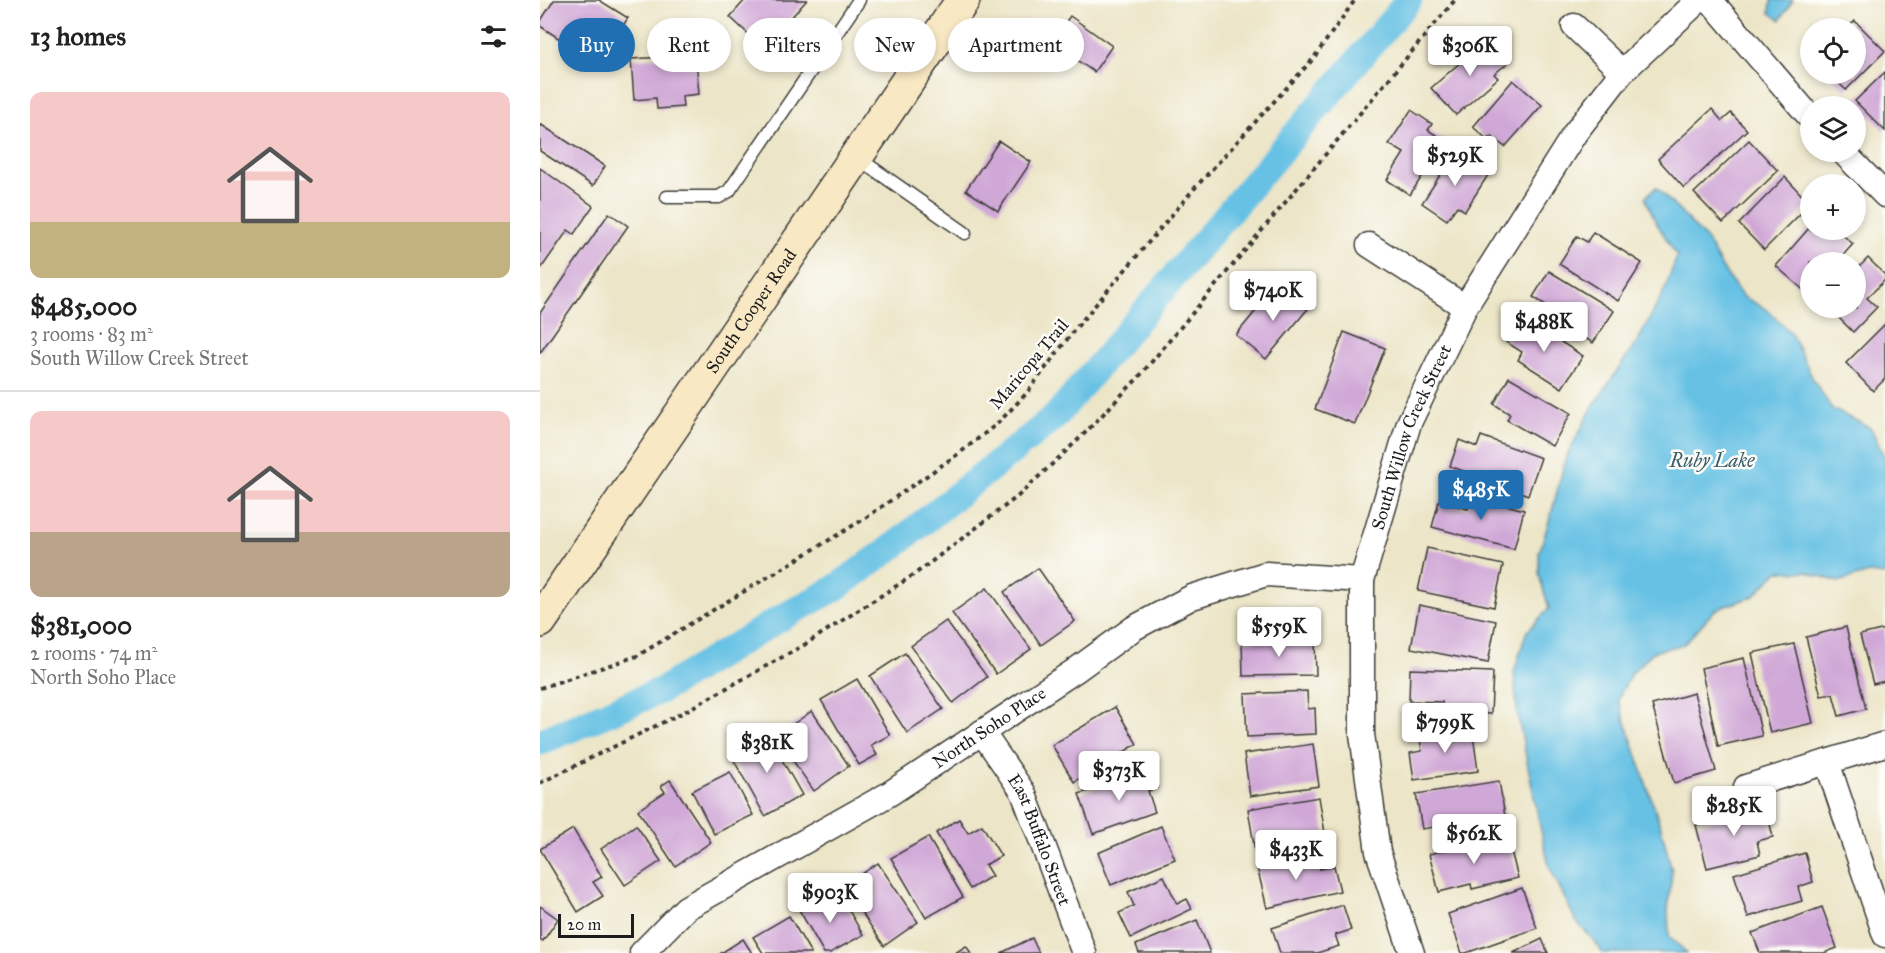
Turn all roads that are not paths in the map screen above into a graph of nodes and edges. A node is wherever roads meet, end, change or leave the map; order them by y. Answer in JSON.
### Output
{"nodes":[{"id":1,"x":859,"y":0,"type":"edge"},
{"id":2,"x":963,"y":0,"type":"edge"},
{"id":3,"x":1699,"y":0,"type":"edge"},
{"id":4,"x":1710,"y":0,"type":"edge"},
{"id":5,"x":1574,"y":26,"type":"dead end"},
{"id":6,"x":1622,"y":72,"type":"junction"},
{"id":7,"x":1800,"y":105,"type":"edge"},
{"id":8,"x":857,"y":157,"type":"junction"},
{"id":9,"x":1853,"y":162,"type":"edge"},
{"id":10,"x":1885,"y":195,"type":"edge"},
{"id":11,"x":667,"y":196,"type":"dead end"},
{"id":12,"x":964,"y":233,"type":"dead end"},
{"id":13,"x":1369,"y":245,"type":"dead end"},
{"id":14,"x":1465,"y":307,"type":"junction"},
{"id":15,"x":1362,"y":580,"type":"junction"},
{"id":16,"x":540,"y":621,"type":"edge"},
{"id":17,"x":982,"y":732,"type":"junction"},
{"id":18,"x":1885,"y":744,"type":"edge"},
{"id":19,"x":1827,"y":762,"type":"junction"},
{"id":20,"x":1746,"y":787,"type":"dead end"},
{"id":21,"x":1885,"y":935,"type":"edge"},
{"id":22,"x":642,"y":953,"type":"edge"},
{"id":23,"x":1084,"y":953,"type":"edge"},
{"id":24,"x":1412,"y":953,"type":"edge"}],
"edges":[{"from":1,"to":11,"type":"lane"},
{"from":2,"to":8,"type":"main road","name":"South Cooper Road"},
{"from":3,"to":6,"type":"street","name":"South Willow Creek Street"},
{"from":4,"to":7,"type":"street"},
{"from":5,"to":6,"type":"street"},
{"from":6,"to":14,"type":"street","name":"South Willow Creek Street"},
{"from":8,"to":12,"type":"lane"},
{"from":8,"to":16,"type":"main road","name":"South Cooper Road"},
{"from":9,"to":10,"type":"street"},
{"from":13,"to":14,"type":"street"},
{"from":14,"to":15,"type":"street","name":"South Willow Creek Street"},
{"from":15,"to":17,"type":"street","name":"North Soho Place"},
{"from":15,"to":24,"type":"street","name":"South Willow Creek Street"},
{"from":17,"to":22,"type":"street","name":"North Soho Place"},
{"from":17,"to":23,"type":"street","name":"East Buffalo Street"},
{"from":18,"to":19,"type":"street"},
{"from":19,"to":20,"type":"street"},
{"from":19,"to":21,"type":"street"}]}
